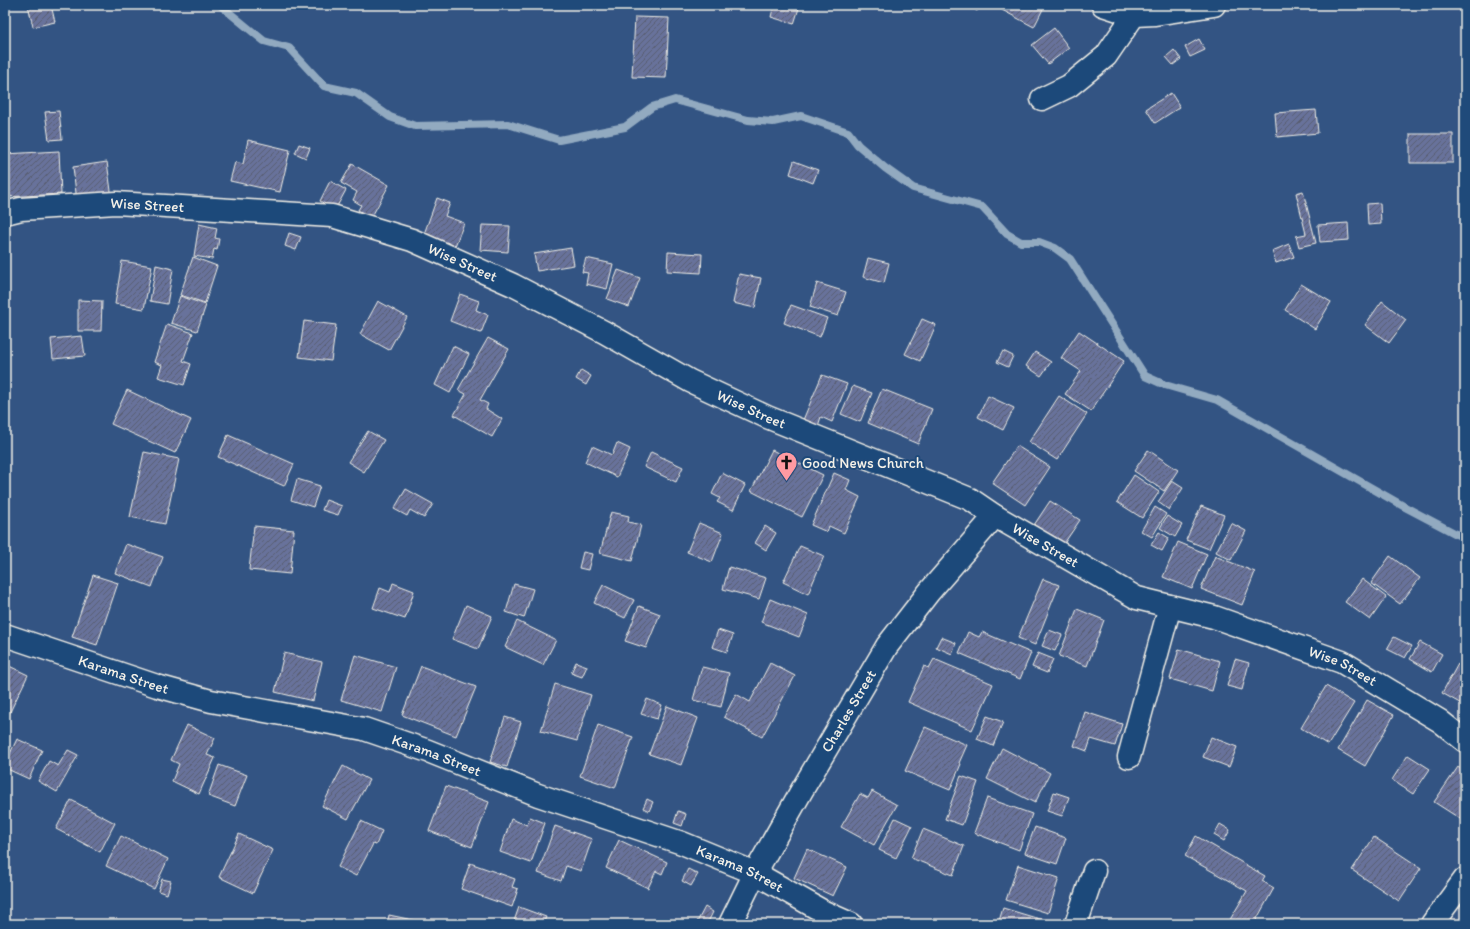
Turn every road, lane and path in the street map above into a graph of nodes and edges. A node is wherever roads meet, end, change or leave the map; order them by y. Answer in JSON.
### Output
{"nodes":[{"id":1,"x":1103,"y":5,"type":"edge"},
{"id":2,"x":1214,"y":5,"type":"edge"},
{"id":3,"x":1147,"y":12,"type":"edge"},
{"id":4,"x":1042,"y":99,"type":"dead end"},
{"id":5,"x":5,"y":213,"type":"edge"},
{"id":6,"x":995,"y":516,"type":"junction"},
{"id":7,"x":1170,"y":606,"type":"junction"},
{"id":8,"x":5,"y":635,"type":"edge"},
{"id":9,"x":1465,"y":741,"type":"edge"},
{"id":10,"x":1128,"y":757,"type":"dead end"},
{"id":11,"x":1094,"y":871,"type":"dead end"},
{"id":12,"x":755,"y":873,"type":"junction"},
{"id":13,"x":1465,"y":879,"type":"edge"},
{"id":14,"x":730,"y":924,"type":"edge"},
{"id":15,"x":851,"y":924,"type":"edge"},
{"id":16,"x":1076,"y":924,"type":"edge"},
{"id":17,"x":1432,"y":924,"type":"edge"}],
"edges":[{"from":1,"to":3,"type":"street"},
{"from":2,"to":3,"type":"street"},
{"from":3,"to":4,"type":"street"},
{"from":5,"to":6,"type":"street","name":"Wise Street"},
{"from":6,"to":7,"type":"street","name":"Wise Street"},
{"from":6,"to":12,"type":"street","name":"Charles Street"},
{"from":7,"to":9,"type":"street","name":"Wise Street"},
{"from":7,"to":10,"type":"street"},
{"from":8,"to":12,"type":"street","name":"Karama Street"},
{"from":11,"to":16,"type":"street"},
{"from":12,"to":14,"type":"street","name":"Charles Street"},
{"from":12,"to":15,"type":"street","name":"Karama Street"},
{"from":13,"to":17,"type":"street"}]}
